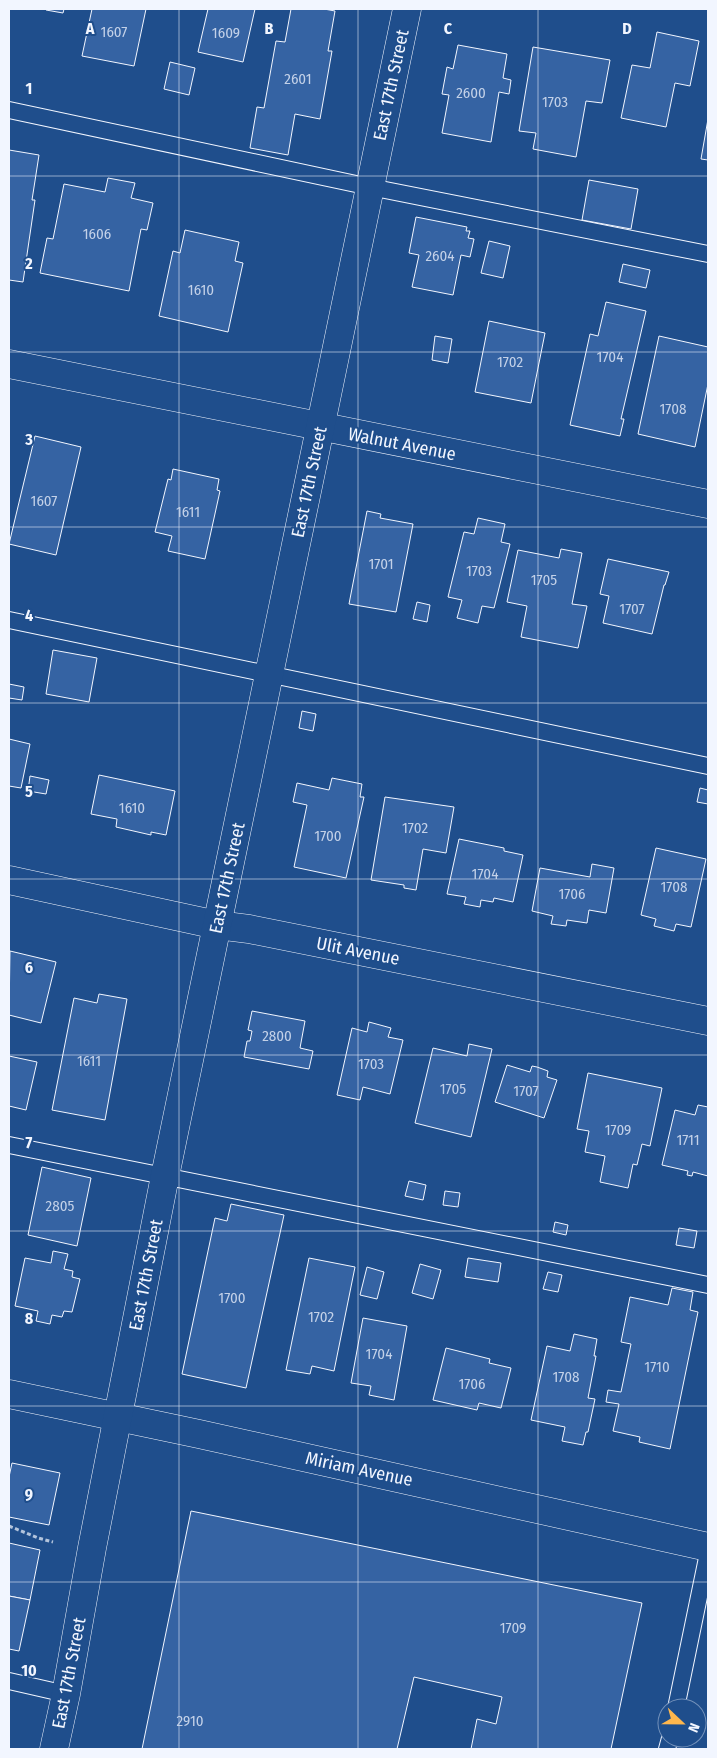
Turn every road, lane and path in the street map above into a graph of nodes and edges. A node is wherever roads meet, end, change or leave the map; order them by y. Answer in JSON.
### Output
{"nodes":[{"id":1,"x":407,"y":9,"type":"edge"},
{"id":2,"x":9,"y":110,"type":"edge"},
{"id":3,"x":370,"y":187,"type":"junction"},
{"id":4,"x":708,"y":254,"type":"edge"},
{"id":5,"x":9,"y":364,"type":"edge"},
{"id":6,"x":320,"y":428,"type":"junction"},
{"id":7,"x":708,"y":504,"type":"edge"},
{"id":8,"x":9,"y":620,"type":"edge"},
{"id":9,"x":269,"y":674,"type":"junction"},
{"id":10,"x":708,"y":766,"type":"edge"},
{"id":11,"x":9,"y":880,"type":"edge"},
{"id":12,"x":217,"y":925,"type":"junction"},
{"id":13,"x":708,"y":1021,"type":"edge"},
{"id":14,"x":9,"y":1145,"type":"edge"},
{"id":15,"x":165,"y":1176,"type":"junction"},
{"id":16,"x":708,"y":1285,"type":"edge"},
{"id":17,"x":9,"y":1394,"type":"edge"},
{"id":18,"x":119,"y":1416,"type":"junction"},
{"id":19,"x":9,"y":1526,"type":"edge"},
{"id":20,"x":53,"y":1542,"type":"dead end"},
{"id":21,"x":708,"y":1547,"type":"edge"},
{"id":22,"x":708,"y":1553,"type":"edge"},
{"id":23,"x":9,"y":1681,"type":"edge"},
{"id":24,"x":66,"y":1694,"type":"junction"},
{"id":25,"x":678,"y":1698,"type":"edge"},
{"id":26,"x":54,"y":1749,"type":"edge"}],
"edges":[{"from":1,"to":3,"type":"street","name":"East 17th Street"},
{"from":2,"to":3,"type":"lane"},
{"from":3,"to":4,"type":"lane"},
{"from":3,"to":6,"type":"street","name":"East 17th Street"},
{"from":5,"to":6,"type":"street","name":"Walnut Avenue"},
{"from":6,"to":7,"type":"street","name":"Walnut Avenue"},
{"from":6,"to":9,"type":"street","name":"East 17th Street"},
{"from":8,"to":9,"type":"lane"},
{"from":9,"to":10,"type":"lane"},
{"from":9,"to":12,"type":"street","name":"East 17th Street"},
{"from":11,"to":12,"type":"street","name":"Ulit Avenue"},
{"from":12,"to":13,"type":"street","name":"Ulit Avenue"},
{"from":12,"to":15,"type":"street","name":"East 17th Street"},
{"from":14,"to":15,"type":"lane"},
{"from":15,"to":16,"type":"lane"},
{"from":15,"to":18,"type":"street","name":"East 17th Street"},
{"from":17,"to":18,"type":"street","name":"Miriam Avenue"},
{"from":18,"to":21,"type":"street","name":"Miriam Avenue"},
{"from":18,"to":24,"type":"street","name":"East 17th Street"},
{"from":19,"to":20,"type":"path"},
{"from":22,"to":25,"type":"lane"},
{"from":23,"to":24,"type":"lane"},
{"from":24,"to":26,"type":"street","name":"East 17th Street"}]}
